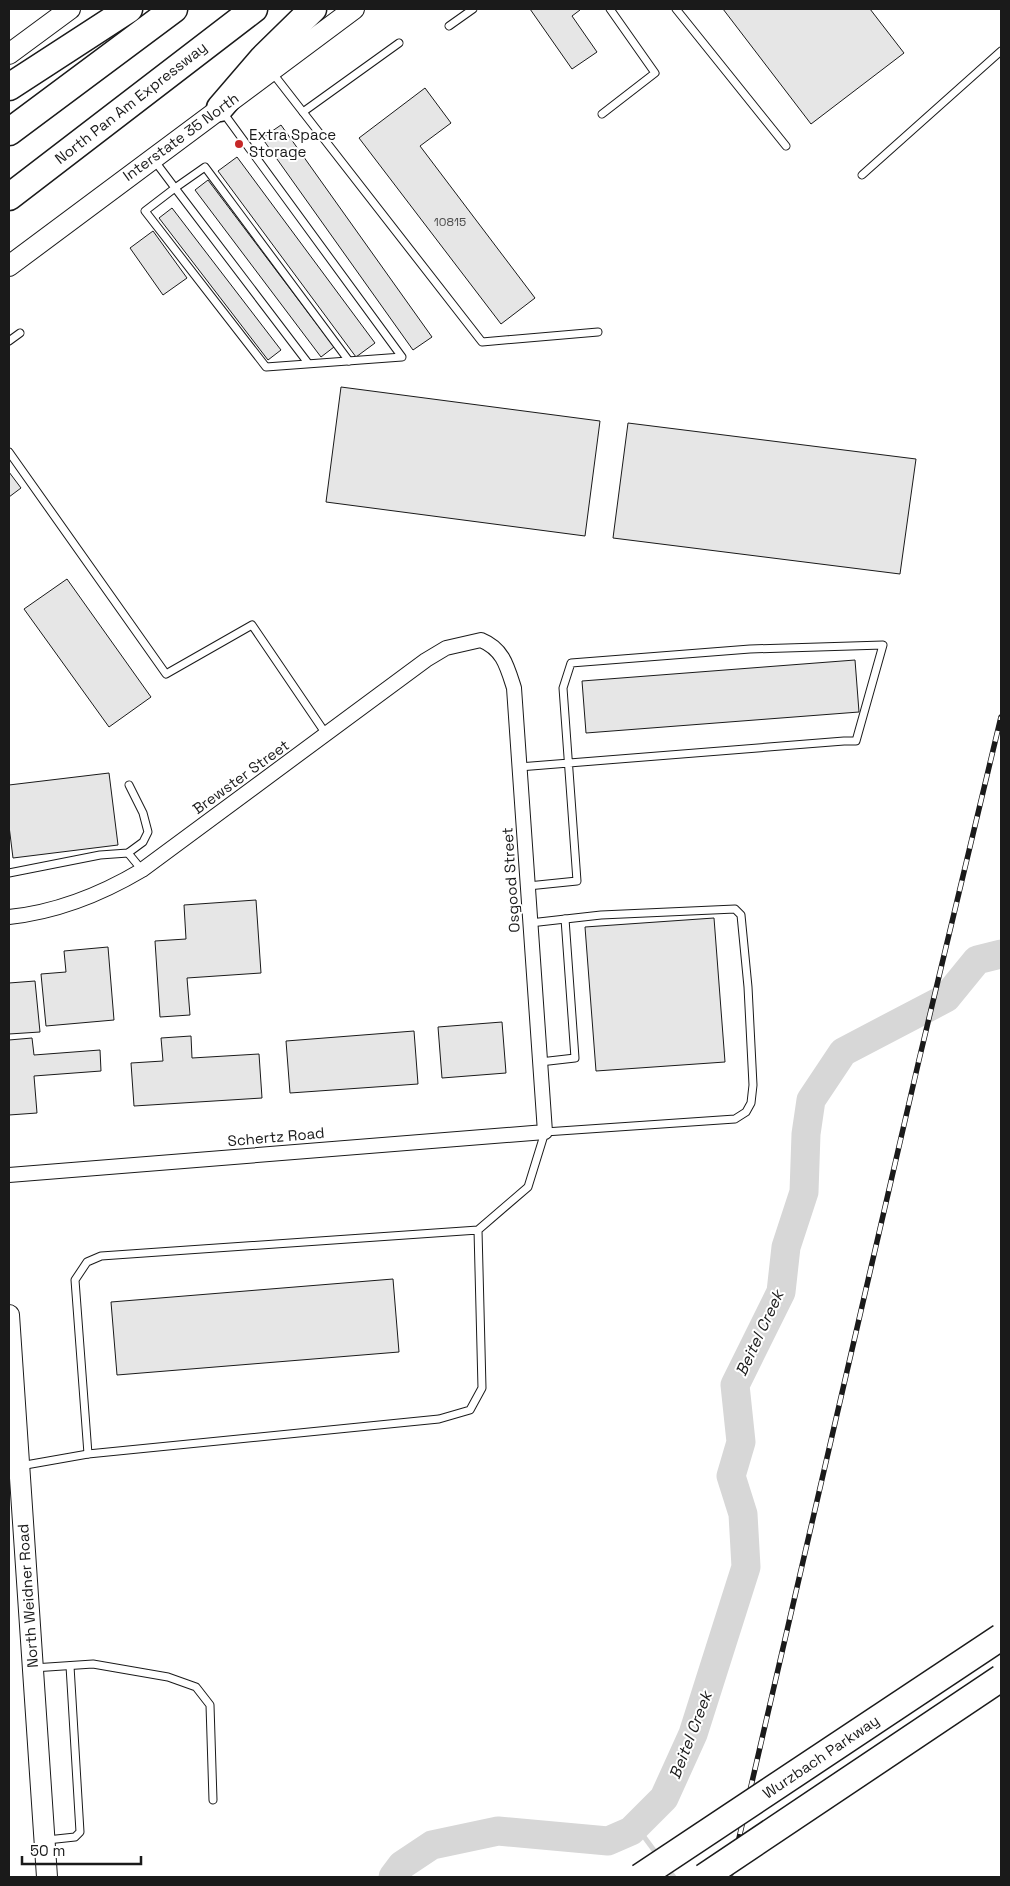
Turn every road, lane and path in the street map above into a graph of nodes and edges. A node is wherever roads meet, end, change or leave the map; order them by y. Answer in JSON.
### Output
{"nodes":[{"id":1,"x":70,"y":9,"type":"edge"},
{"id":2,"x":129,"y":9,"type":"edge"},
{"id":3,"x":174,"y":9,"type":"edge"},
{"id":4,"x":254,"y":9,"type":"edge"},
{"id":5,"x":312,"y":9,"type":"edge"},
{"id":6,"x":354,"y":9,"type":"edge"},
{"id":7,"x":473,"y":9,"type":"edge"},
{"id":8,"x":610,"y":9,"type":"edge"},
{"id":9,"x":676,"y":9,"type":"edge"},
{"id":10,"x":449,"y":26,"type":"dead end"},
{"id":11,"x":399,"y":43,"type":"dead end"},
{"id":12,"x":1001,"y":52,"type":"edge"},
{"id":13,"x":9,"y":54,"type":"edge"},
{"id":14,"x":271,"y":71,"type":"junction"},
{"id":15,"x":9,"y":87,"type":"edge"},
{"id":16,"x":220,"y":108,"type":"junction"},
{"id":17,"x":303,"y":112,"type":"junction"},
{"id":18,"x":602,"y":114,"type":"dead end"},
{"id":19,"x":9,"y":132,"type":"edge"},
{"id":20,"x":786,"y":146,"type":"dead end"},
{"id":21,"x":153,"y":158,"type":"junction"},
{"id":22,"x":862,"y":175,"type":"dead end"},
{"id":23,"x":175,"y":188,"type":"junction"},
{"id":24,"x":9,"y":197,"type":"edge"},
{"id":25,"x":9,"y":266,"type":"edge"},
{"id":26,"x":598,"y":332,"type":"dead end"},
{"id":27,"x":20,"y":333,"type":"dead end"},
{"id":28,"x":9,"y":341,"type":"edge"},
{"id":29,"x":349,"y":361,"type":"junction"},
{"id":30,"x":308,"y":364,"type":"junction"},
{"id":31,"x":9,"y":452,"type":"edge"},
{"id":32,"x":481,"y":640,"type":"joint"},
{"id":33,"x":327,"y":735,"type":"junction"},
{"id":34,"x":567,"y":764,"type":"junction"},
{"id":35,"x":519,"y":767,"type":"junction"},
{"id":36,"x":129,"y":785,"type":"dead end"},
{"id":37,"x":128,"y":854,"type":"junction"},
{"id":38,"x":142,"y":870,"type":"junction"},
{"id":39,"x":9,"y":872,"type":"edge"},
{"id":40,"x":528,"y":886,"type":"junction"},
{"id":41,"x":9,"y":917,"type":"edge"},
{"id":42,"x":565,"y":919,"type":"junction"},
{"id":43,"x":530,"y":923,"type":"junction"},
{"id":44,"x":540,"y":1062,"type":"junction"},
{"id":45,"x":545,"y":1132,"type":"junction"},
{"id":46,"x":9,"y":1175,"type":"edge"},
{"id":47,"x":478,"y":1230,"type":"junction"},
{"id":48,"x":9,"y":1315,"type":"edge"},
{"id":49,"x":88,"y":1454,"type":"junction"},
{"id":50,"x":19,"y":1466,"type":"junction"},
{"id":51,"x":1001,"y":1636,"type":"edge"},
{"id":52,"x":70,"y":1666,"type":"junction"},
{"id":53,"x":33,"y":1668,"type":"junction"},
{"id":54,"x":1001,"y":1678,"type":"edge"},
{"id":55,"x":213,"y":1800,"type":"dead end"},
{"id":56,"x":45,"y":1840,"type":"junction"},
{"id":57,"x":47,"y":1877,"type":"edge"},
{"id":58,"x":640,"y":1877,"type":"edge"},
{"id":59,"x":704,"y":1877,"type":"edge"}],
"edges":[{"from":1,"to":13,"type":"street"},
{"from":2,"to":15,"type":"highway"},
{"from":3,"to":19,"type":"highway"},
{"from":4,"to":24,"type":"highway","name":"North Pan Am Expressway"},
{"from":5,"to":16,"type":"highway"},
{"from":6,"to":14,"type":"street","name":"Interstate 35 North"},
{"from":7,"to":10,"type":"lane"},
{"from":8,"to":18,"type":"lane"},
{"from":9,"to":20,"type":"lane"},
{"from":11,"to":17,"type":"lane"},
{"from":12,"to":22,"type":"lane"},
{"from":14,"to":16,"type":"street","name":"Interstate 35 North"},
{"from":14,"to":17,"type":"lane"},
{"from":16,"to":21,"type":"street","name":"Interstate 35 North"},
{"from":16,"to":29,"type":"lane"},
{"from":17,"to":26,"type":"lane"},
{"from":21,"to":23,"type":"lane"},
{"from":21,"to":25,"type":"street","name":"Interstate 35 North"},
{"from":23,"to":29,"type":"lane"},
{"from":23,"to":30,"type":"lane"},
{"from":23,"to":30,"type":"lane"},
{"from":27,"to":28,"type":"lane"},
{"from":29,"to":30,"type":"lane"},
{"from":31,"to":33,"type":"lane"},
{"from":32,"to":33,"type":"street","name":"Brewster Street"},
{"from":32,"to":35,"type":"street","name":"Osgood Street"},
{"from":33,"to":38,"type":"street","name":"Brewster Street"},
{"from":34,"to":34,"type":"lane"},
{"from":34,"to":35,"type":"lane"},
{"from":34,"to":40,"type":"lane"},
{"from":35,"to":40,"type":"street","name":"Osgood Street"},
{"from":36,"to":37,"type":"lane"},
{"from":37,"to":38,"type":"lane"},
{"from":37,"to":39,"type":"lane"},
{"from":38,"to":41,"type":"street","name":"Brewster Street"},
{"from":40,"to":43,"type":"street","name":"Osgood Street"},
{"from":42,"to":43,"type":"lane"},
{"from":42,"to":44,"type":"lane"},
{"from":42,"to":45,"type":"lane"},
{"from":43,"to":44,"type":"street","name":"Osgood Street"},
{"from":44,"to":45,"type":"street","name":"Osgood Street"},
{"from":45,"to":46,"type":"street","name":"Schertz Road"},
{"from":45,"to":47,"type":"lane"},
{"from":47,"to":49,"type":"lane"},
{"from":47,"to":49,"type":"lane"},
{"from":48,"to":50,"type":"street","name":"North Weidner Road"},
{"from":49,"to":50,"type":"lane"},
{"from":50,"to":53,"type":"street","name":"North Weidner Road"},
{"from":51,"to":58,"type":"highway","name":"Wurzbach Parkway","bridge":true},
{"from":52,"to":53,"type":"lane"},
{"from":52,"to":55,"type":"lane"},
{"from":52,"to":56,"type":"lane"},
{"from":53,"to":56,"type":"street","name":"North Weidner Road"},
{"from":54,"to":59,"type":"highway","bridge":true},
{"from":56,"to":57,"type":"street","name":"North Weidner Road"}]}
